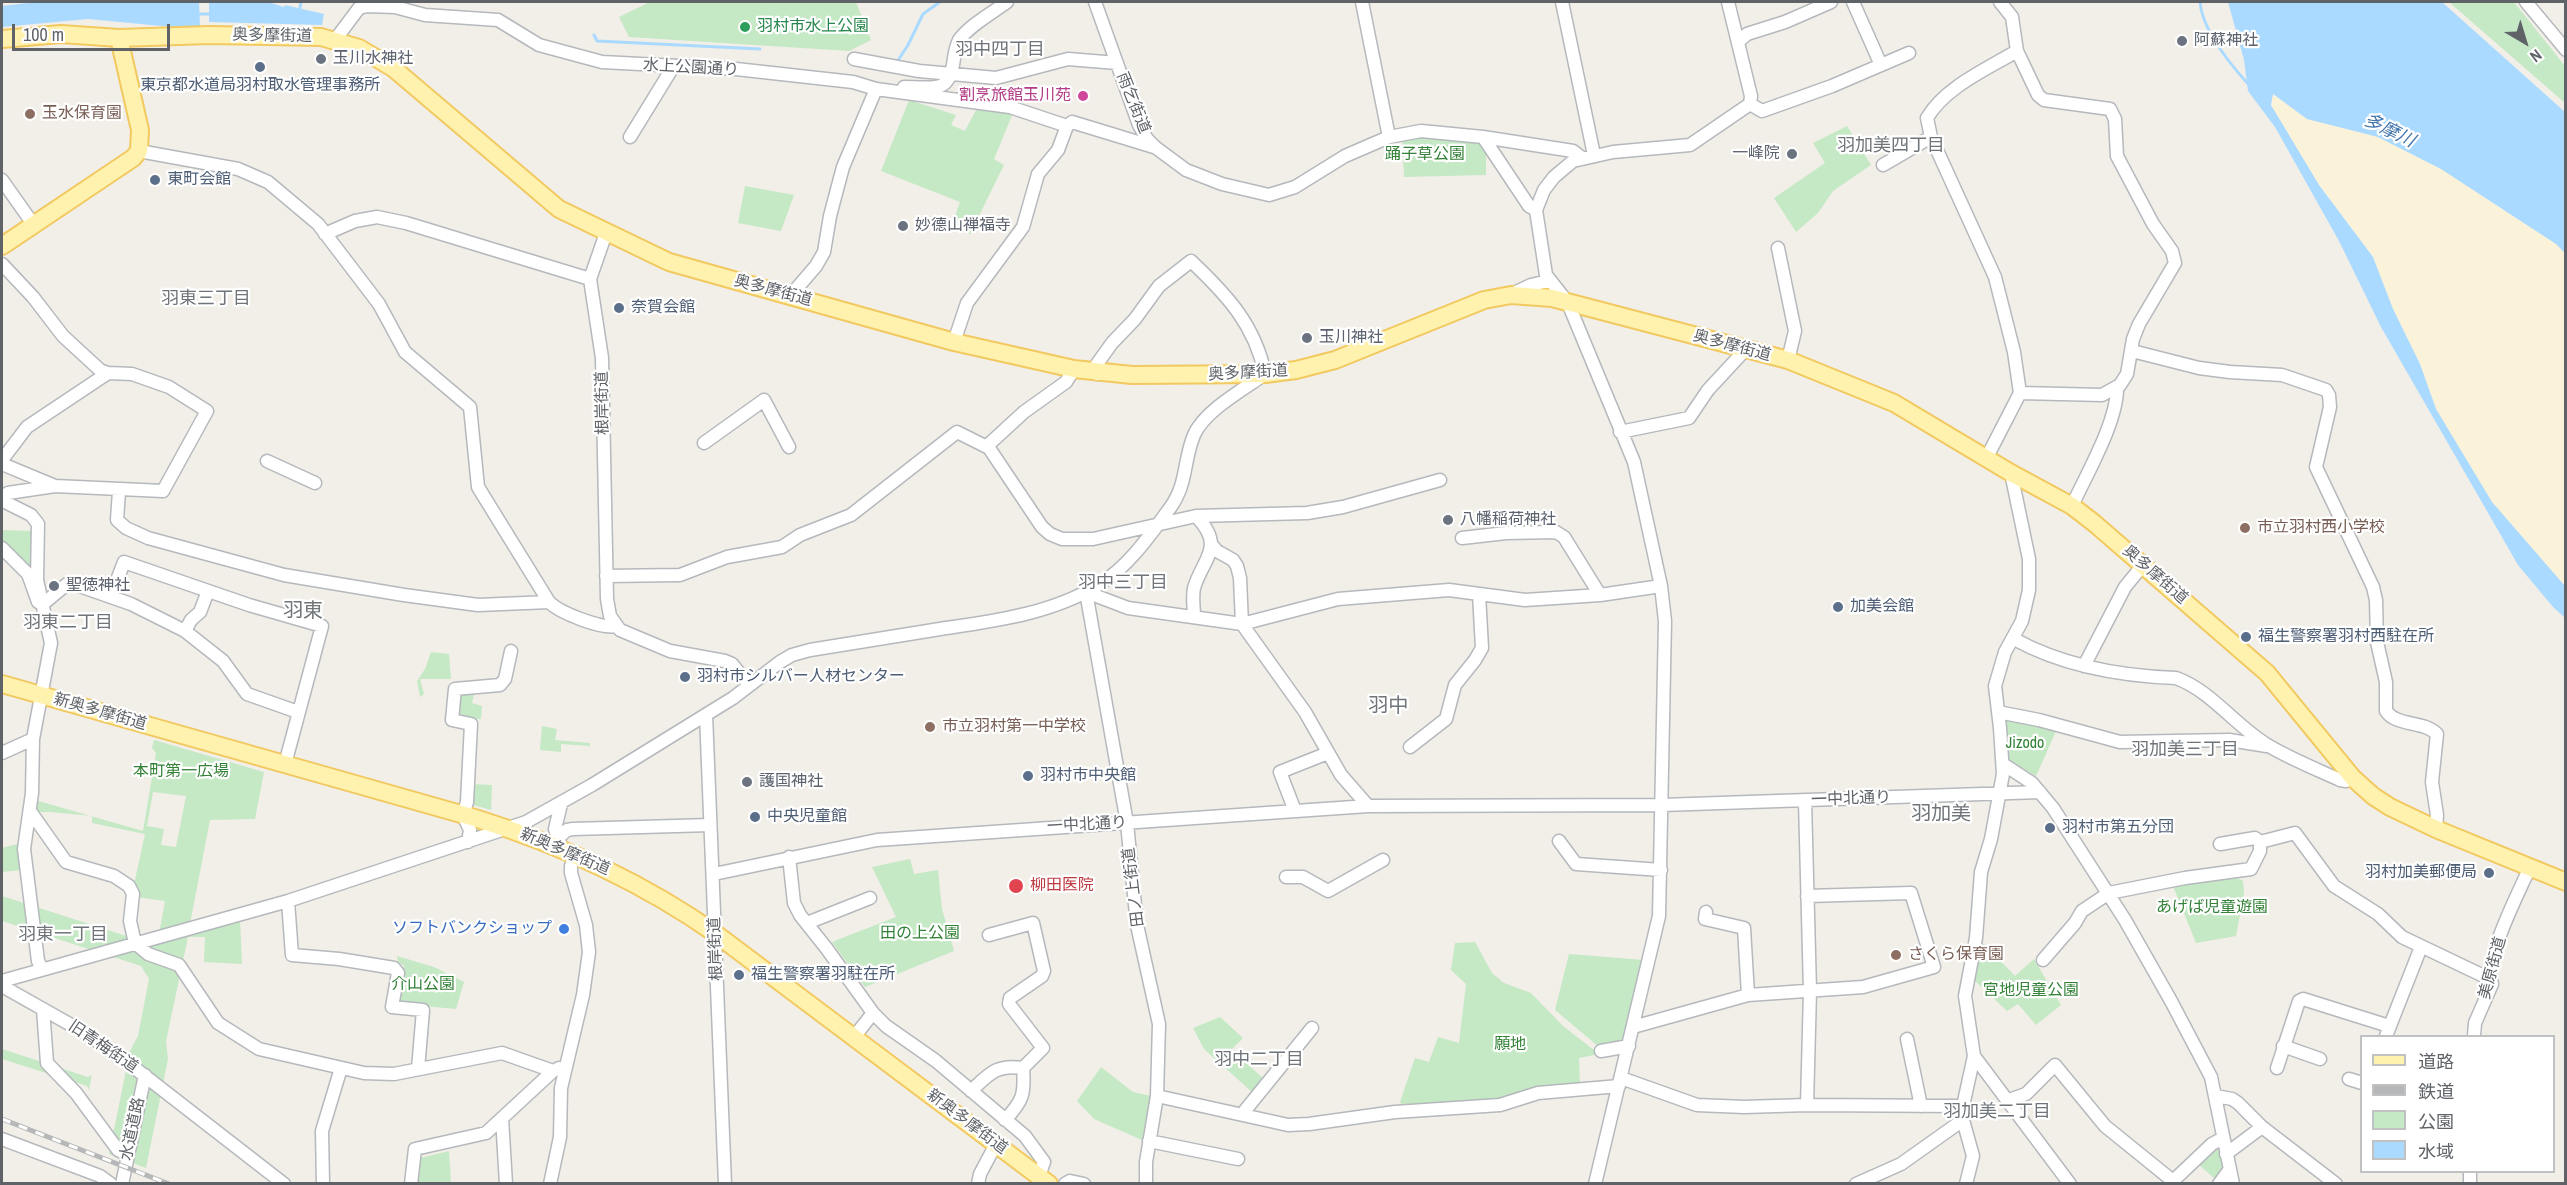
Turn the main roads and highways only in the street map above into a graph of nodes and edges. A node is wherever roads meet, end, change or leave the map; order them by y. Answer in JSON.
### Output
{"nodes":[{"id":1,"x":119,"y":38,"type":"junction"},
{"id":2,"x":2,"y":39,"type":"edge"},
{"id":3,"x":2,"y":246,"type":"edge"},
{"id":4,"x":2,"y":684,"type":"edge"},
{"id":5,"x":2565,"y":882,"type":"edge"},
{"id":6,"x":1044,"y":1180,"type":"edge"}],
"edges":[{"from":1,"to":2,"type":"main road","name":"奥多摩街道"},
{"from":1,"to":3,"type":"main road"},
{"from":1,"to":5,"type":"main road","name":"奥多摩街道"},
{"from":4,"to":6,"type":"main road","name":"新奥多摩街道"}]}
